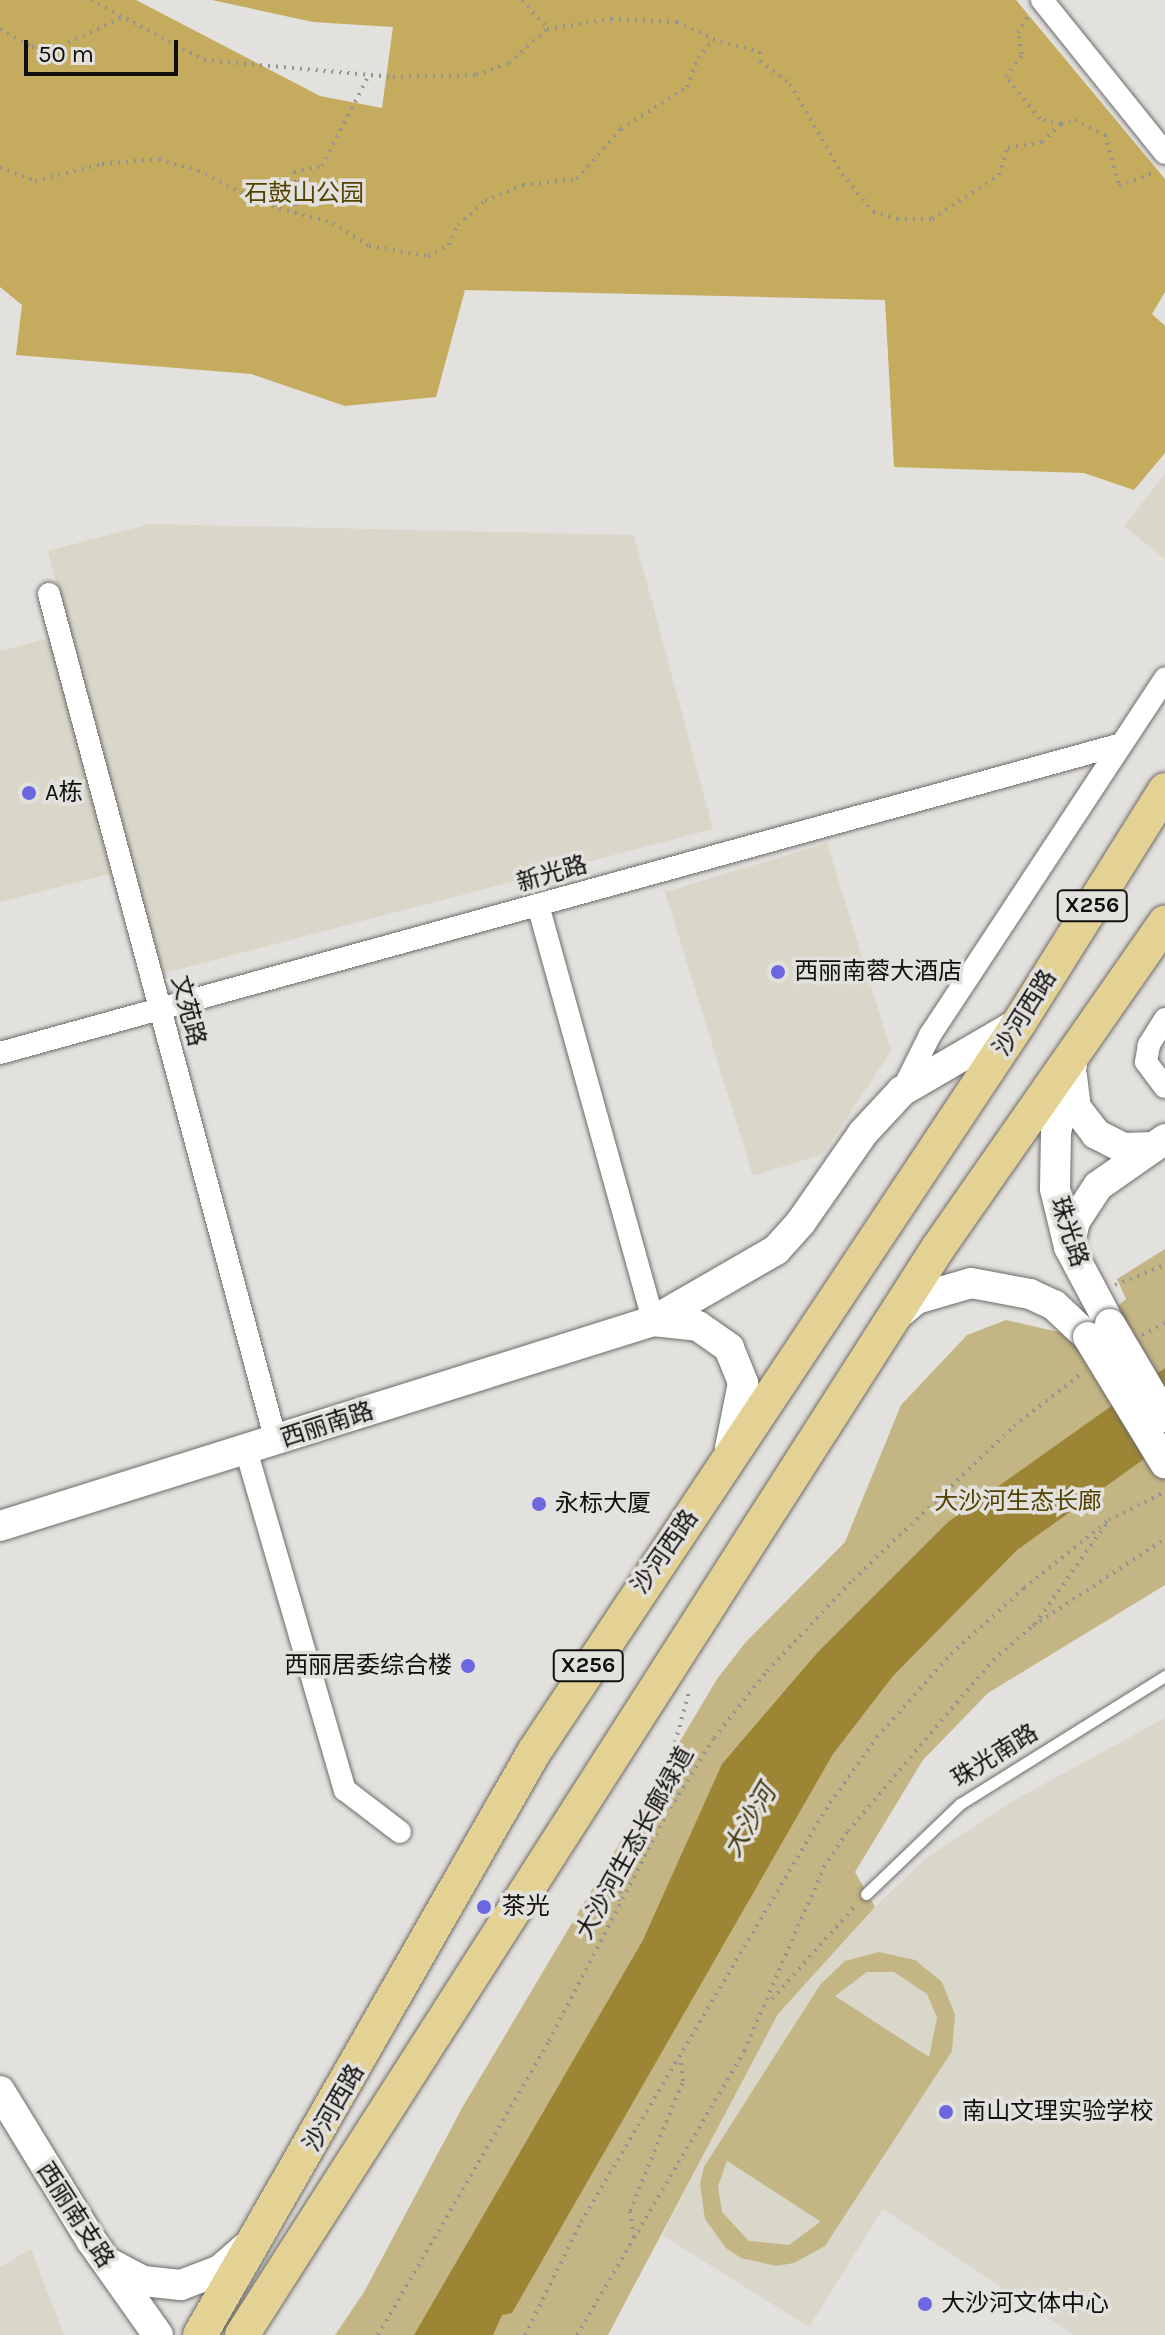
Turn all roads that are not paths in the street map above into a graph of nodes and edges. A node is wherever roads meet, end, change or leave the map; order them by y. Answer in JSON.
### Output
{"nodes":[{"id":1,"x":1033,"y":4,"type":"edge"},
{"id":2,"x":1165,"y":151,"type":"edge"},
{"id":3,"x":49,"y":594,"type":"dead end"},
{"id":4,"x":1165,"y":678,"type":"edge"},
{"id":5,"x":1118,"y":745,"type":"junction"},
{"id":6,"x":1165,"y":790,"type":"edge"},
{"id":7,"x":538,"y":905,"type":"junction"},
{"id":8,"x":1165,"y":922,"type":"edge"},
{"id":9,"x":161,"y":1011,"type":"junction"},
{"id":10,"x":1165,"y":1019,"type":"edge"},
{"id":11,"x":1019,"y":1023,"type":"junction"},
{"id":12,"x":1089,"y":1032,"type":"junction"},
{"id":13,"x":0,"y":1053,"type":"edge"},
{"id":14,"x":1071,"y":1066,"type":"junction"},
{"id":15,"x":1165,"y":1087,"type":"edge"},
{"id":16,"x":902,"y":1091,"type":"junction"},
{"id":17,"x":1159,"y":1143,"type":"edge"},
{"id":18,"x":1069,"y":1247,"type":"junction"},
{"id":19,"x":892,"y":1320,"type":"junction"},
{"id":20,"x":653,"y":1321,"type":"junction"},
{"id":21,"x":1110,"y":1334,"type":"junction"},
{"id":22,"x":1165,"y":1417,"type":"edge"},
{"id":23,"x":276,"y":1441,"type":"junction"},
{"id":24,"x":246,"y":1450,"type":"junction"},
{"id":25,"x":1165,"y":1463,"type":"edge"},
{"id":26,"x":721,"y":1471,"type":"junction"},
{"id":27,"x":0,"y":1526,"type":"edge"},
{"id":28,"x":1165,"y":1676,"type":"edge"},
{"id":29,"x":400,"y":1832,"type":"dead end"},
{"id":30,"x":866,"y":1894,"type":"road end"},
{"id":31,"x":0,"y":2091,"type":"edge"},
{"id":32,"x":259,"y":2237,"type":"junction"},
{"id":33,"x":103,"y":2258,"type":"junction"},
{"id":34,"x":158,"y":2335,"type":"edge"},
{"id":35,"x":200,"y":2335,"type":"edge"},
{"id":36,"x":242,"y":2335,"type":"edge"}],
"edges":[{"from":1,"to":2,"type":"street"},
{"from":3,"to":9,"type":"street","name":"文苑路"},
{"from":4,"to":5,"type":"street"},
{"from":5,"to":7,"type":"street","name":"新光路"},
{"from":5,"to":16,"type":"street"},
{"from":6,"to":11,"type":"main road","name":"沙河西路","number":"X256"},
{"from":7,"to":9,"type":"street","name":"新光路"},
{"from":7,"to":20,"type":"street"},
{"from":8,"to":12,"type":"main road","name":"沙河西路","number":"X256"},
{"from":9,"to":13,"type":"street","name":"新光路"},
{"from":9,"to":23,"type":"street","name":"文苑路"},
{"from":10,"to":15,"type":"street"},
{"from":11,"to":16,"type":"street","name":"西丽南路"},
{"from":11,"to":26,"type":"main road","name":"沙河西路","number":"X256"},
{"from":12,"to":14,"type":"street","name":"珠光路"},
{"from":12,"to":19,"type":"main road","name":"沙河西路","number":"X256"},
{"from":14,"to":17,"type":"street"},
{"from":14,"to":18,"type":"street","name":"珠光路"},
{"from":16,"to":20,"type":"street","name":"西丽南路"},
{"from":17,"to":18,"type":"street"},
{"from":18,"to":21,"type":"street","name":"珠光路"},
{"from":19,"to":21,"type":"street","name":"珠光路"},
{"from":19,"to":36,"type":"main road","name":"沙河西路","number":"X256"},
{"from":20,"to":23,"type":"street","name":"西丽南路"},
{"from":20,"to":26,"type":"street","name":"西丽南路"},
{"from":21,"to":22,"type":"street","name":"珠光路","bridge":true},
{"from":21,"to":25,"type":"street","name":"珠光路","bridge":true},
{"from":23,"to":24,"type":"street","name":"西丽南路"},
{"from":24,"to":27,"type":"street","name":"西丽南路"},
{"from":24,"to":29,"type":"street"},
{"from":26,"to":32,"type":"main road","name":"沙河西路","number":"X256"},
{"from":28,"to":30,"type":"lane","name":"珠光南路"},
{"from":31,"to":33,"type":"street","name":"西丽南支路"},
{"from":32,"to":33,"type":"street"},
{"from":32,"to":35,"type":"main road","name":"沙河西路","number":"X256"},
{"from":33,"to":34,"type":"street","name":"西丽南支路"}]}
